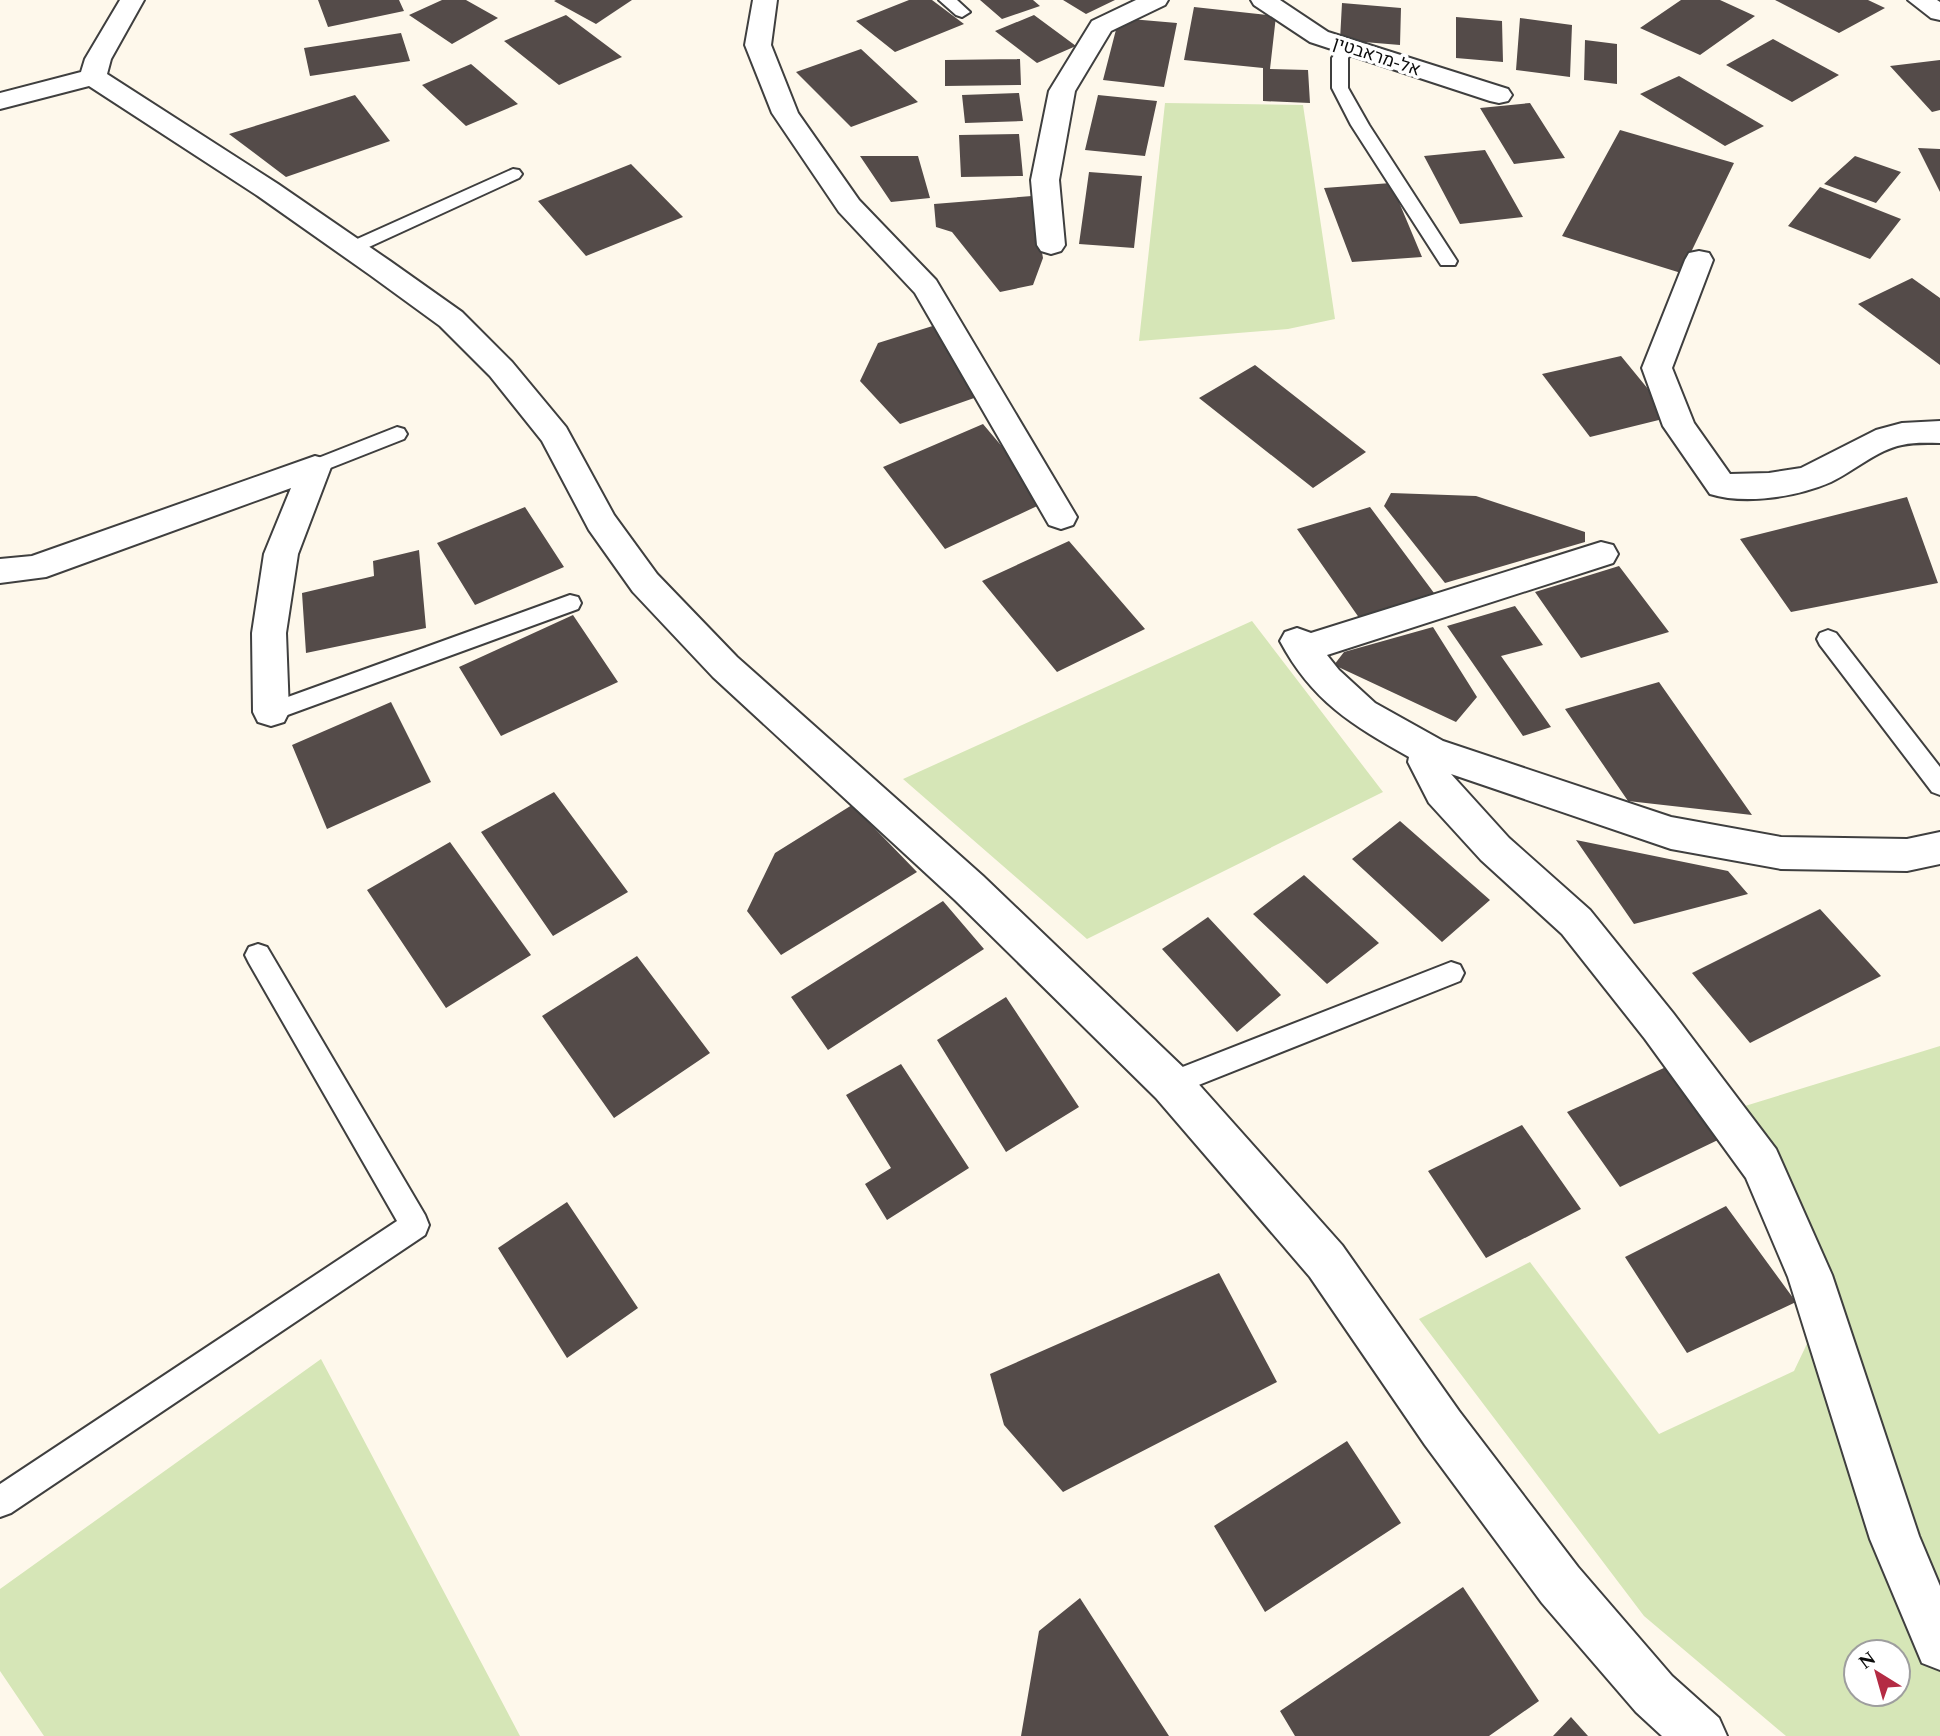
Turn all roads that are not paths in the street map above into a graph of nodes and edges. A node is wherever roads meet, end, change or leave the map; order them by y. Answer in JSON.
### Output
{"nodes":[{"id":1,"x":132,"y":0,"type":"edge"},
{"id":2,"x":765,"y":0,"type":"edge"},
{"id":3,"x":947,"y":0,"type":"edge"},
{"id":4,"x":1156,"y":0,"type":"edge"},
{"id":5,"x":1263,"y":0,"type":"edge"},
{"id":6,"x":1920,"y":0,"type":"edge"},
{"id":7,"x":962,"y":12,"type":"dead end"},
{"id":8,"x":1940,"y":13,"type":"edge"},
{"id":9,"x":1348,"y":47,"type":"junction"},
{"id":10,"x":93,"y":77,"type":"junction"},
{"id":11,"x":1499,"y":95,"type":"dead end"},
{"id":12,"x":0,"y":101,"type":"edge"},
{"id":13,"x":513,"y":174,"type":"dead end"},
{"id":14,"x":1051,"y":245,"type":"dead end"},
{"id":15,"x":352,"y":248,"type":"junction"},
{"id":16,"x":1699,"y":260,"type":"dead end"},
{"id":17,"x":1448,"y":261,"type":"dead end"},
{"id":18,"x":1940,"y":432,"type":"edge"},
{"id":19,"x":397,"y":434,"type":"dead end"},
{"id":20,"x":315,"y":467,"type":"junction"},
{"id":21,"x":1061,"y":517,"type":"dead end"},
{"id":22,"x":1601,"y":554,"type":"dead end"},
{"id":23,"x":2,"y":572,"type":"dead end"},
{"id":24,"x":570,"y":603,"type":"dead end"},
{"id":25,"x":1828,"y":639,"type":"dead end"},
{"id":26,"x":271,"y":712,"type":"joint"},
{"id":27,"x":1430,"y":751,"type":"junction"},
{"id":28,"x":1940,"y":785,"type":"edge"},
{"id":29,"x":1940,"y":848,"type":"edge"},
{"id":30,"x":258,"y":955,"type":"dead end"},
{"id":31,"x":1451,"y":973,"type":"dead end"},
{"id":32,"x":1171,"y":1084,"type":"junction"},
{"id":33,"x":0,"y":1502,"type":"edge"},
{"id":34,"x":1940,"y":1645,"type":"edge"},
{"id":35,"x":1702,"y":1736,"type":"edge"}],
"edges":[{"from":1,"to":10,"type":"street"},
{"from":2,"to":21,"type":"street"},
{"from":3,"to":7,"type":"lane"},
{"from":4,"to":14,"type":"street"},
{"from":5,"to":9,"type":"street","name":"אל-מראבטין"},
{"from":6,"to":8,"type":"street"},
{"from":9,"to":11,"type":"street","name":"אל-מראבטין"},
{"from":9,"to":17,"type":"lane"},
{"from":10,"to":12,"type":"street"},
{"from":10,"to":15,"type":"street"},
{"from":13,"to":15,"type":"lane"},
{"from":15,"to":32,"type":"street"},
{"from":16,"to":18,"type":"street"},
{"from":19,"to":20,"type":"lane"},
{"from":20,"to":23,"type":"street"},
{"from":20,"to":26,"type":"street"},
{"from":22,"to":27,"type":"street"},
{"from":24,"to":26,"type":"lane"},
{"from":25,"to":28,"type":"lane"},
{"from":27,"to":29,"type":"street"},
{"from":27,"to":34,"type":"street"},
{"from":30,"to":33,"type":"lane"},
{"from":31,"to":32,"type":"lane"},
{"from":32,"to":35,"type":"street"}]}
